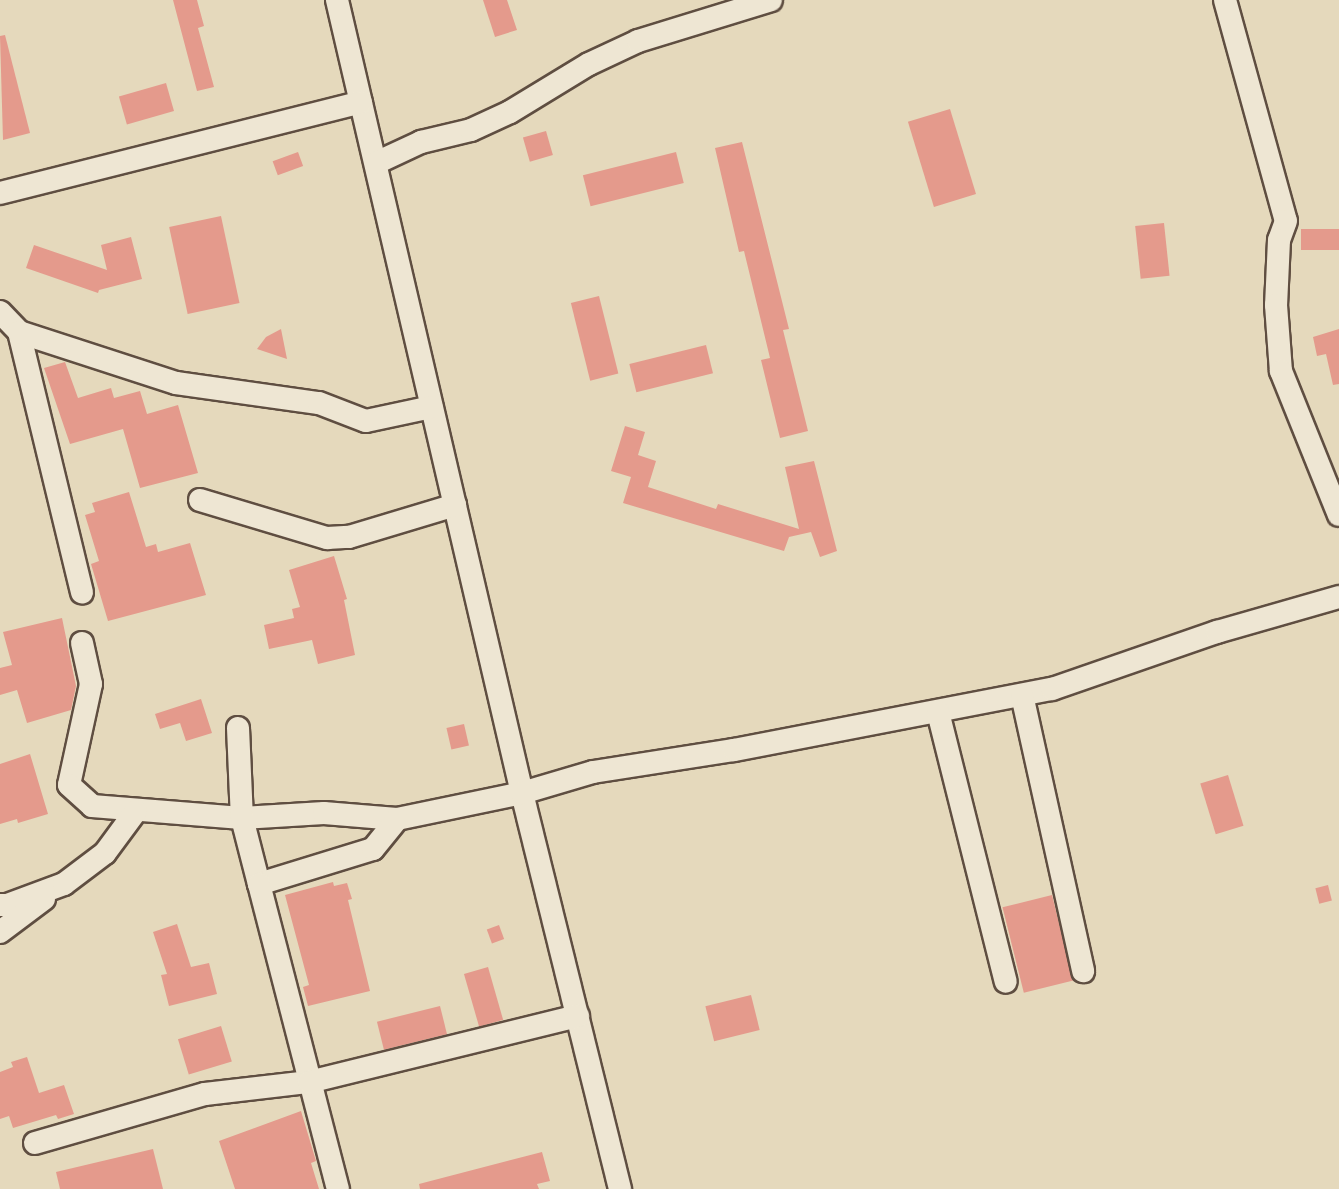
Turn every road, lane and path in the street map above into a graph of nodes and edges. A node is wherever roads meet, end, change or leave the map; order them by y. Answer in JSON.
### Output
{"nodes":[{"id":1,"x":337,"y":0,"type":"edge"},
{"id":2,"x":771,"y":0,"type":"edge"},
{"id":3,"x":1225,"y":0,"type":"edge"},
{"id":4,"x":361,"y":102,"type":"junction"},
{"id":5,"x":376,"y":163,"type":"junction"},
{"id":6,"x":0,"y":193,"type":"edge"},
{"id":7,"x":0,"y":312,"type":"edge"},
{"id":8,"x":19,"y":332,"type":"junction"},
{"id":9,"x":432,"y":407,"type":"junction"},
{"id":10,"x":200,"y":500,"type":"dead end"},
{"id":11,"x":455,"y":505,"type":"junction"},
{"id":12,"x":1339,"y":515,"type":"edge"},
{"id":13,"x":82,"y":592,"type":"dead end"},
{"id":14,"x":1339,"y":597,"type":"edge"},
{"id":15,"x":82,"y":643,"type":"dead end"},
{"id":16,"x":1022,"y":695,"type":"junction"},
{"id":17,"x":938,"y":712,"type":"junction"},
{"id":18,"x":238,"y":728,"type":"dead end"},
{"id":19,"x":522,"y":793,"type":"junction"},
{"id":20,"x":136,"y":811,"type":"junction"},
{"id":21,"x":242,"y":818,"type":"junction"},
{"id":22,"x":397,"y":819,"type":"junction"},
{"id":23,"x":64,"y":884,"type":"junction"},
{"id":24,"x":259,"y":884,"type":"junction"},
{"id":25,"x":0,"y":905,"type":"edge"},
{"id":26,"x":0,"y":932,"type":"edge"},
{"id":27,"x":1083,"y":971,"type":"dead end"},
{"id":28,"x":1006,"y":982,"type":"dead end"},
{"id":29,"x":578,"y":1016,"type":"junction"},
{"id":30,"x":309,"y":1082,"type":"junction"},
{"id":31,"x":35,"y":1143,"type":"dead end"},
{"id":32,"x":338,"y":1189,"type":"edge"},
{"id":33,"x":620,"y":1189,"type":"edge"}],
"edges":[{"from":1,"to":4,"type":"street"},
{"from":2,"to":5,"type":"street"},
{"from":3,"to":12,"type":"street"},
{"from":4,"to":5,"type":"street"},
{"from":4,"to":6,"type":"street"},
{"from":5,"to":9,"type":"street"},
{"from":7,"to":8,"type":"street"},
{"from":8,"to":9,"type":"street"},
{"from":8,"to":13,"type":"street"},
{"from":9,"to":11,"type":"street"},
{"from":10,"to":11,"type":"street"},
{"from":11,"to":19,"type":"street"},
{"from":14,"to":16,"type":"street"},
{"from":15,"to":20,"type":"street"},
{"from":16,"to":17,"type":"street"},
{"from":16,"to":27,"type":"street"},
{"from":17,"to":19,"type":"street"},
{"from":17,"to":28,"type":"street"},
{"from":18,"to":21,"type":"street"},
{"from":19,"to":22,"type":"street"},
{"from":19,"to":29,"type":"street"},
{"from":20,"to":21,"type":"street"},
{"from":20,"to":23,"type":"street"},
{"from":21,"to":22,"type":"street"},
{"from":21,"to":24,"type":"street"},
{"from":22,"to":24,"type":"street"},
{"from":23,"to":25,"type":"street"},
{"from":23,"to":26,"type":"street"},
{"from":24,"to":30,"type":"street"},
{"from":29,"to":30,"type":"street"},
{"from":29,"to":33,"type":"street"},
{"from":30,"to":31,"type":"street"},
{"from":30,"to":32,"type":"street"}]}
